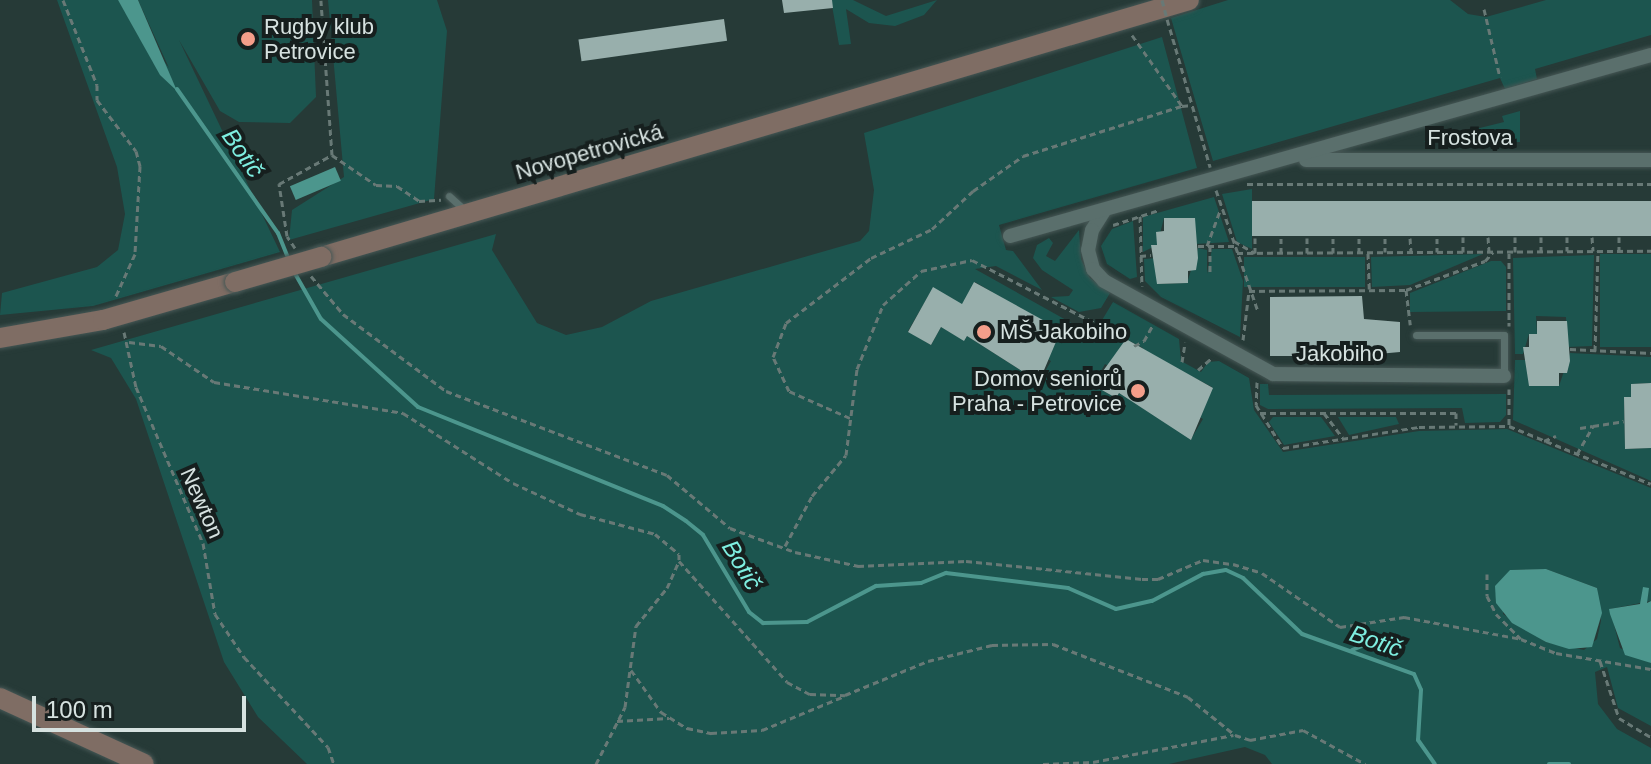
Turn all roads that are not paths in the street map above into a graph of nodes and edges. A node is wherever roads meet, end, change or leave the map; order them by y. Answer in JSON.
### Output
{"nodes":[{"id":1,"x":1189,"y":0,"type":"edge"},
{"id":2,"x":1651,"y":55,"type":"edge"},
{"id":3,"x":1289,"y":160,"type":"junction"},
{"id":4,"x":1651,"y":160,"type":"edge"},
{"id":5,"x":449,"y":196,"type":"road end"},
{"id":6,"x":1104,"y":211,"type":"junction"},
{"id":7,"x":469,"y":213,"type":"junction"},
{"id":8,"x":1010,"y":236,"type":"dead end"},
{"id":9,"x":1416,"y":335,"type":"road end"},
{"id":10,"x":0,"y":338,"type":"edge"},
{"id":11,"x":1504,"y":376,"type":"joint"},
{"id":12,"x":0,"y":698,"type":"edge"},
{"id":13,"x":144,"y":764,"type":"edge"}],
"edges":[{"from":1,"to":7,"type":"main road","name":"Novopetrovická"},
{"from":2,"to":3,"type":"street"},
{"from":3,"to":4,"type":"street","name":"Frostova"},
{"from":3,"to":6,"type":"street"},
{"from":5,"to":7,"type":"lane"},
{"from":6,"to":8,"type":"street"},
{"from":6,"to":11,"type":"street","name":"Jakobiho"},
{"from":7,"to":10,"type":"main road","name":"Novopetrovická","bridge":true},
{"from":9,"to":11,"type":"lane","name":"Jakobiho"},
{"from":12,"to":13,"type":"main road"}]}
